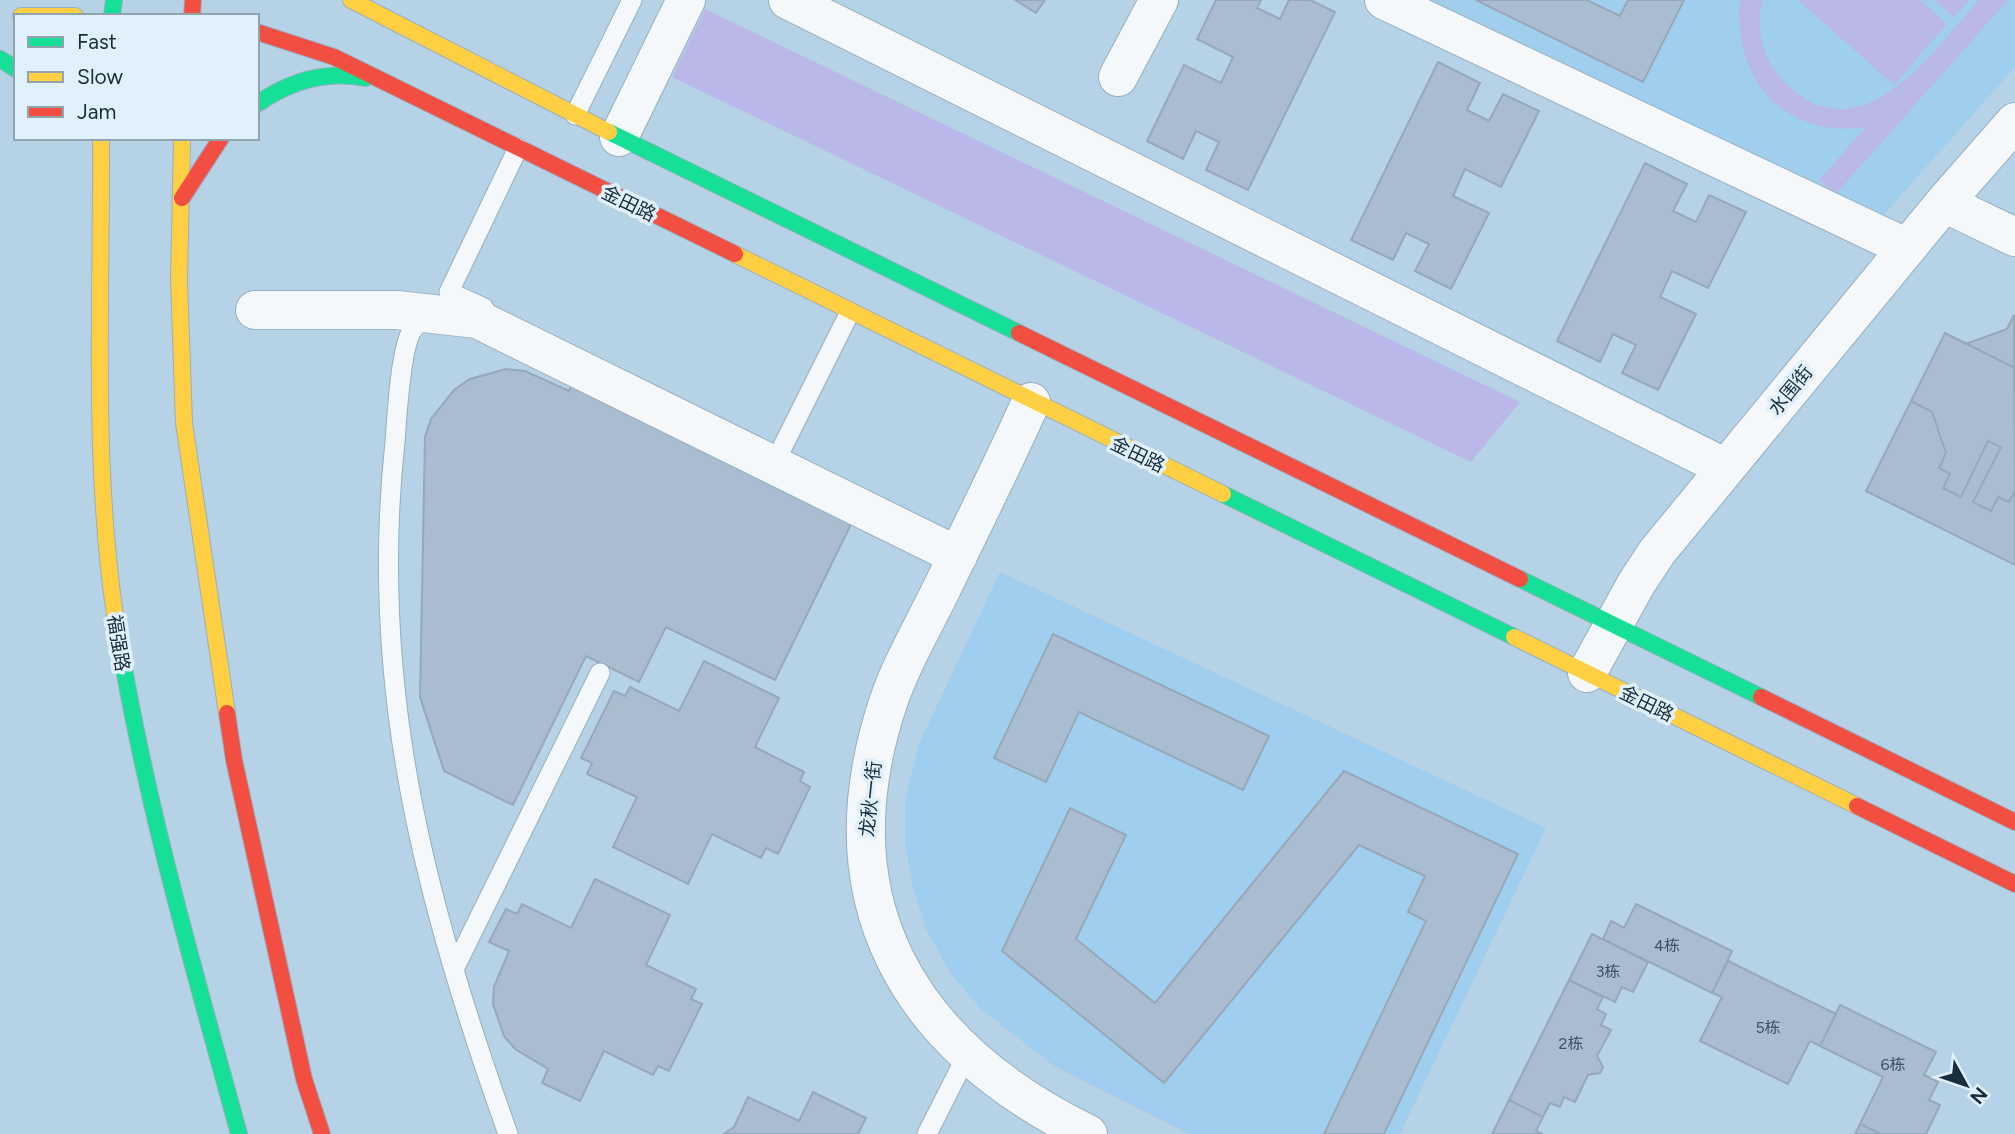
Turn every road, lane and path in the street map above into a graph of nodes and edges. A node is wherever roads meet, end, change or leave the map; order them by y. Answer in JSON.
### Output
{"nodes":[{"id":1,"x":351,"y":0,"type":"edge"},
{"id":2,"x":379,"y":0,"type":"edge"},
{"id":3,"x":632,"y":0,"type":"edge"},
{"id":4,"x":687,"y":0,"type":"edge"},
{"id":5,"x":789,"y":0,"type":"edge"},
{"id":6,"x":1159,"y":0,"type":"edge"},
{"id":7,"x":1384,"y":0,"type":"edge"},
{"id":8,"x":259,"y":33,"type":"edge"},
{"id":9,"x":418,"y":35,"type":"junction"},
{"id":10,"x":1118,"y":77,"type":"dead end"},
{"id":11,"x":394,"y":87,"type":"junction"},
{"id":12,"x":259,"y":102,"type":"edge"},
{"id":13,"x":575,"y":115,"type":"junction"},
{"id":14,"x":2015,"y":122,"type":"edge"},
{"id":15,"x":620,"y":137,"type":"junction"},
{"id":16,"x":102,"y":140,"type":"edge"},
{"id":17,"x":182,"y":140,"type":"edge"},
{"id":18,"x":219,"y":140,"type":"edge"},
{"id":19,"x":518,"y":148,"type":"junction"},
{"id":20,"x":83,"y":151,"type":"dead end"},
{"id":21,"x":100,"y":191,"type":"junction"},
{"id":22,"x":179,"y":203,"type":"junction"},
{"id":23,"x":1944,"y":203,"type":"junction"},
{"id":24,"x":2015,"y":237,"type":"edge"},
{"id":25,"x":1907,"y":248,"type":"junction"},
{"id":26,"x":255,"y":310,"type":"dead end"},
{"id":27,"x":428,"y":312,"type":"junction"},
{"id":28,"x":850,"y":312,"type":"junction"},
{"id":29,"x":1031,"y":402,"type":"junction"},
{"id":30,"x":782,"y":448,"type":"junction"},
{"id":31,"x":1727,"y":468,"type":"junction"},
{"id":32,"x":962,"y":548,"type":"junction"},
{"id":33,"x":1613,"y":625,"type":"junction"},
{"id":34,"x":600,"y":673,"type":"dead end"},
{"id":35,"x":1587,"y":673,"type":"junction"},
{"id":36,"x":2015,"y":822,"type":"edge"},
{"id":37,"x":2015,"y":884,"type":"edge"},
{"id":38,"x":454,"y":969,"type":"junction"},
{"id":39,"x":967,"y":1055,"type":"junction"},
{"id":40,"x":239,"y":1134,"type":"edge"},
{"id":41,"x":322,"y":1134,"type":"edge"},
{"id":42,"x":508,"y":1134,"type":"edge"},
{"id":43,"x":928,"y":1134,"type":"edge"},
{"id":44,"x":1088,"y":1134,"type":"edge"}],
"edges":[{"from":1,"to":9,"type":"main road"},
{"from":2,"to":9,"type":"main road"},
{"from":3,"to":13,"type":"lane"},
{"from":4,"to":15,"type":"street"},
{"from":5,"to":31,"type":"street"},
{"from":6,"to":10,"type":"street"},
{"from":7,"to":25,"type":"street"},
{"from":8,"to":11,"type":"main road","name":"金田路"},
{"from":9,"to":13,"type":"main road"},
{"from":11,"to":12,"type":"main road"},
{"from":11,"to":19,"type":"main road","name":"金田路"},
{"from":13,"to":15,"type":"main road"},
{"from":14,"to":23,"type":"street","name":"水围街"},
{"from":15,"to":33,"type":"main road"},
{"from":16,"to":21,"type":"main road","name":"福强路"},
{"from":17,"to":22,"type":"main road"},
{"from":18,"to":22,"type":"main road"},
{"from":19,"to":28,"type":"main road","name":"金田路"},
{"from":19,"to":30,"type":"lane"},
{"from":20,"to":21,"type":"main road"},
{"from":21,"to":40,"type":"main road","name":"福强路"},
{"from":22,"to":41,"type":"main road"},
{"from":23,"to":24,"type":"street"},
{"from":23,"to":25,"type":"street","name":"水围街"},
{"from":25,"to":31,"type":"street","name":"水围街"},
{"from":26,"to":27,"type":"street"},
{"from":27,"to":32,"type":"street"},
{"from":27,"to":38,"type":"lane"},
{"from":28,"to":29,"type":"main road","name":"金田路"},
{"from":28,"to":30,"type":"lane"},
{"from":29,"to":32,"type":"street","name":"龙秋一街"},
{"from":29,"to":35,"type":"main road","name":"金田路"},
{"from":30,"to":32,"type":"lane"},
{"from":31,"to":33,"type":"street","name":"水围街"},
{"from":32,"to":39,"type":"street","name":"龙秋一街"},
{"from":33,"to":35,"type":"street","name":"水围街"},
{"from":33,"to":36,"type":"main road"},
{"from":34,"to":38,"type":"lane"},
{"from":35,"to":37,"type":"main road","name":"金田路"},
{"from":38,"to":42,"type":"lane"},
{"from":39,"to":43,"type":"lane"},
{"from":39,"to":44,"type":"street","name":"龙秋一街"}]}
